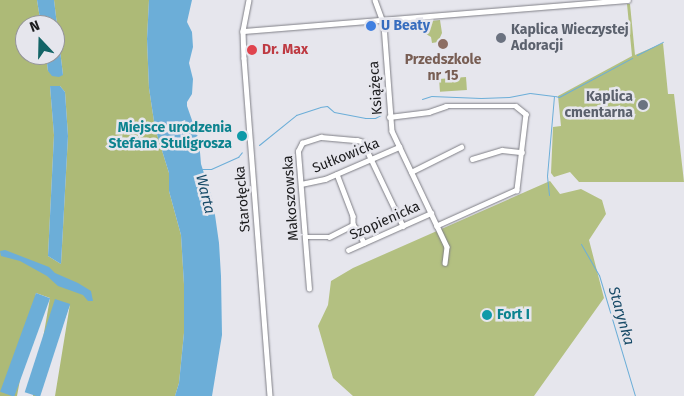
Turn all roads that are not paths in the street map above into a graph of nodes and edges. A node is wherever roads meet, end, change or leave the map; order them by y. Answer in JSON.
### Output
{"nodes":[{"id":1,"x":249,"y":0,"type":"edge"},
{"id":2,"x":375,"y":0,"type":"edge"},
{"id":3,"x":628,"y":0,"type":"edge"},
{"id":4,"x":381,"y":20,"type":"junction"},
{"id":5,"x":243,"y":31,"type":"junction"},
{"id":6,"x":389,"y":117,"type":"junction"},
{"id":7,"x":398,"y":147,"type":"junction"},
{"id":8,"x":462,"y":147,"type":"dead end"},
{"id":9,"x":522,"y":152,"type":"junction"},
{"id":10,"x":472,"y":159,"type":"dead end"},
{"id":11,"x":372,"y":160,"type":"junction"},
{"id":12,"x":411,"y":172,"type":"junction"},
{"id":13,"x":337,"y":174,"type":"junction"},
{"id":14,"x":301,"y":184,"type":"junction"},
{"id":15,"x":431,"y":214,"type":"junction"},
{"id":16,"x":352,"y":225,"type":"junction"},
{"id":17,"x":403,"y":226,"type":"junction"},
{"id":18,"x":437,"y":226,"type":"junction"},
{"id":19,"x":306,"y":238,"type":"junction"},
{"id":20,"x":364,"y":243,"type":"junction"},
{"id":21,"x":348,"y":250,"type":"dead end"},
{"id":22,"x":445,"y":263,"type":"dead end"},
{"id":23,"x":309,"y":289,"type":"dead end"},
{"id":24,"x":270,"y":396,"type":"edge"}],
"edges":[{"from":1,"to":5,"type":"street","name":"Starołęcka"},
{"from":2,"to":4,"type":"street","name":"Książęca"},
{"from":3,"to":4,"type":"street"},
{"from":4,"to":5,"type":"street"},
{"from":4,"to":6,"type":"street","name":"Książęca"},
{"from":5,"to":24,"type":"street","name":"Starołęcka"},
{"from":6,"to":7,"type":"street","name":"Książęca"},
{"from":6,"to":9,"type":"street"},
{"from":7,"to":11,"type":"street","name":"Sułkowicka"},
{"from":7,"to":12,"type":"street","name":"Książęca"},
{"from":8,"to":12,"type":"street"},
{"from":9,"to":10,"type":"street"},
{"from":9,"to":18,"type":"street"},
{"from":11,"to":13,"type":"street","name":"Sułkowicka"},
{"from":11,"to":14,"type":"street","name":"Makoszowska"},
{"from":11,"to":17,"type":"street","name":"Makoszowska"},
{"from":12,"to":15,"type":"street","name":"Książęca"},
{"from":13,"to":14,"type":"street","name":"Sułkowicka"},
{"from":13,"to":16,"type":"street"},
{"from":14,"to":19,"type":"street","name":"Makoszowska"},
{"from":15,"to":17,"type":"street","name":"Szopienicka"},
{"from":15,"to":18,"type":"street","name":"Książęca"},
{"from":16,"to":19,"type":"street"},
{"from":16,"to":20,"type":"street"},
{"from":17,"to":20,"type":"street","name":"Szopienicka"},
{"from":18,"to":22,"type":"street","name":"Książęca"},
{"from":19,"to":23,"type":"street","name":"Makoszowska"},
{"from":20,"to":21,"type":"street","name":"Szopienicka"}]}
